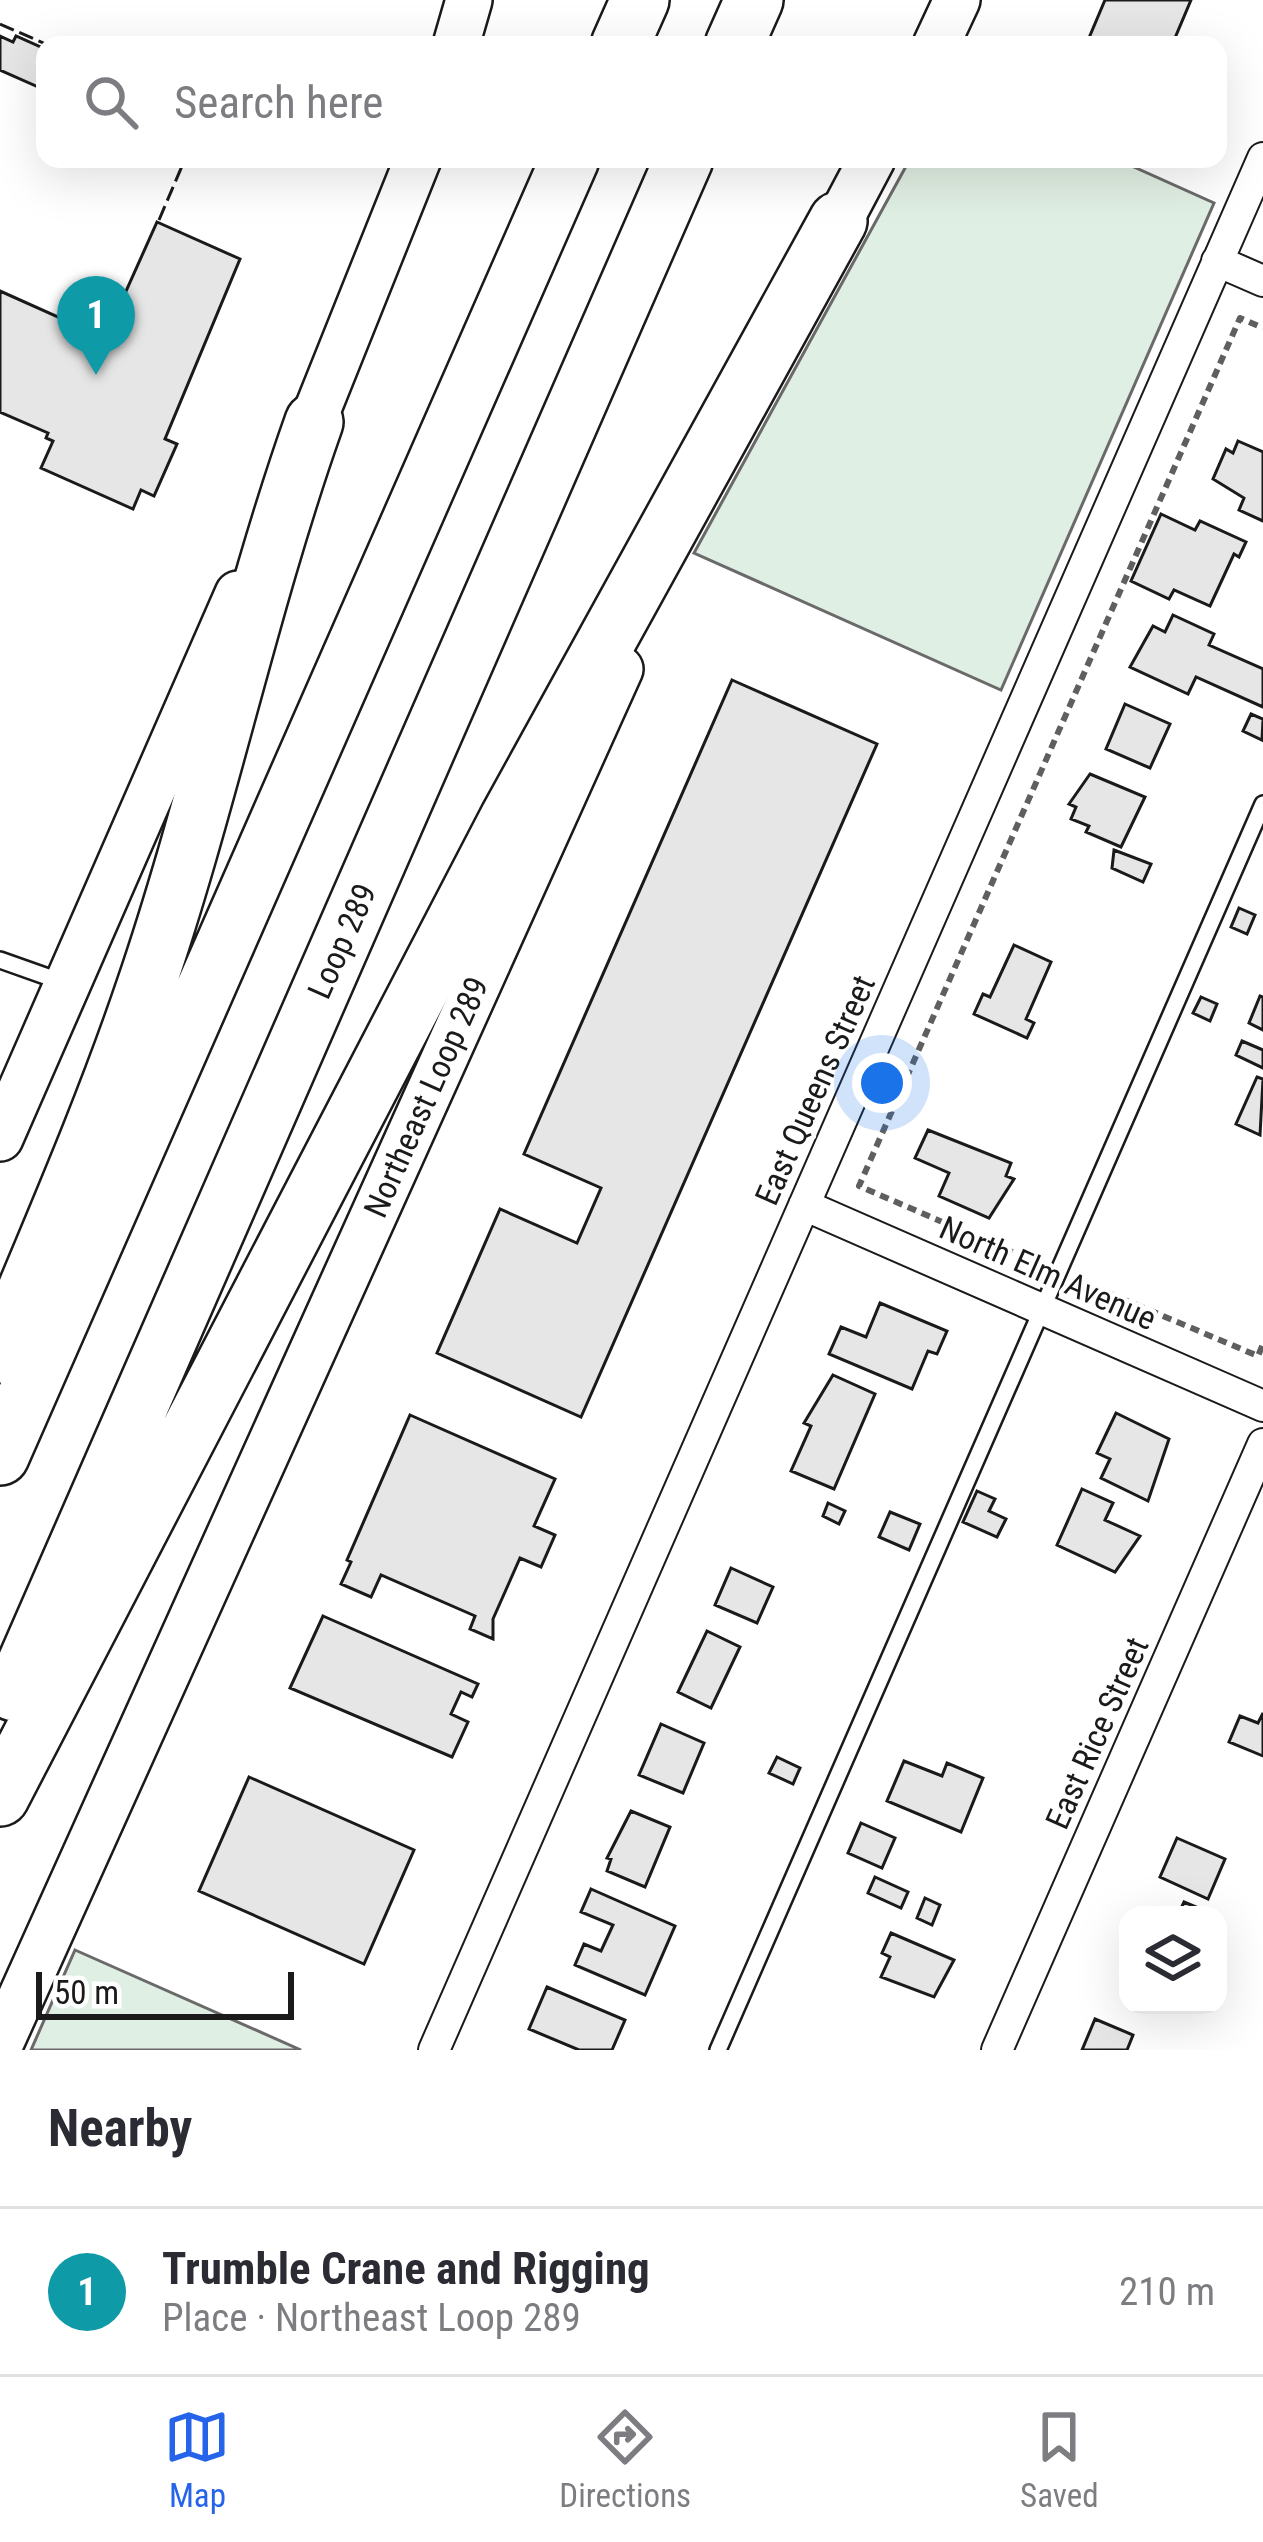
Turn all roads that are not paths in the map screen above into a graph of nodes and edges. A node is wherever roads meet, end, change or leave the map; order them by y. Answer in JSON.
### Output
{"nodes":[{"id":1,"x":469,"y":0,"type":"edge"},
{"id":2,"x":640,"y":0,"type":"edge"},
{"id":3,"x":754,"y":0,"type":"edge"},
{"id":4,"x":957,"y":0,"type":"edge"},
{"id":5,"x":459,"y":36,"type":"edge"},
{"id":6,"x":624,"y":36,"type":"edge"},
{"id":7,"x":738,"y":36,"type":"edge"},
{"id":8,"x":940,"y":36,"type":"edge"},
{"id":9,"x":1263,"y":158,"type":"edge"},
{"id":10,"x":414,"y":168,"type":"edge"},
{"id":11,"x":566,"y":168,"type":"edge"},
{"id":12,"x":681,"y":168,"type":"edge"},
{"id":13,"x":867,"y":168,"type":"edge"},
{"id":14,"x":838,"y":220,"type":"junction"},
{"id":15,"x":1217,"y":261,"type":"junction"},
{"id":16,"x":1263,"y":281,"type":"edge"},
{"id":17,"x":314,"y":422,"type":"junction"},
{"id":18,"x":1263,"y":804,"type":"edge"},
{"id":19,"x":0,"y":960,"type":"edge"},
{"id":20,"x":68,"y":984,"type":"junction"},
{"id":21,"x":0,"y":1138,"type":"edge"},
{"id":22,"x":804,"y":1205,"type":"junction"},
{"id":23,"x":1041,"y":1309,"type":"junction"},
{"id":24,"x":0,"y":1354,"type":"edge"},
{"id":25,"x":1263,"y":1406,"type":"edge"},
{"id":26,"x":1263,"y":1444,"type":"edge"},
{"id":27,"x":0,"y":1456,"type":"edge"},
{"id":28,"x":0,"y":1724,"type":"edge"},
{"id":29,"x":0,"y":1797,"type":"edge"},
{"id":30,"x":0,"y":2044,"type":"edge"},
{"id":31,"x":434,"y":2050,"type":"edge"},
{"id":32,"x":718,"y":2050,"type":"edge"},
{"id":33,"x":997,"y":2050,"type":"edge"}],
"edges":[{"from":1,"to":5,"type":"main road"},
{"from":2,"to":6,"type":"highway"},
{"from":3,"to":7,"type":"highway"},
{"from":4,"to":8,"type":"main road"},
{"from":9,"to":15,"type":"street","name":"East Queens Street"},
{"from":10,"to":17,"type":"main road"},
{"from":11,"to":27,"type":"highway"},
{"from":12,"to":28,"type":"highway","name":"Loop 289"},
{"from":13,"to":14,"type":"main road","name":"Northeast Loop 289"},
{"from":14,"to":29,"type":"highway"},
{"from":14,"to":30,"type":"main road","name":"Northeast Loop 289"},
{"from":15,"to":16,"type":"street"},
{"from":15,"to":22,"type":"street","name":"East Queens Street"},
{"from":17,"to":20,"type":"main road"},
{"from":17,"to":24,"type":"highway"},
{"from":18,"to":23,"type":"lane"},
{"from":19,"to":20,"type":"lane"},
{"from":20,"to":21,"type":"main road"},
{"from":22,"to":23,"type":"street","name":"North Elm Avenue"},
{"from":22,"to":31,"type":"street","name":"East Queens Street"},
{"from":23,"to":25,"type":"street","name":"North Elm Avenue"},
{"from":23,"to":32,"type":"lane"},
{"from":26,"to":33,"type":"street","name":"East Rice Street"}]}
